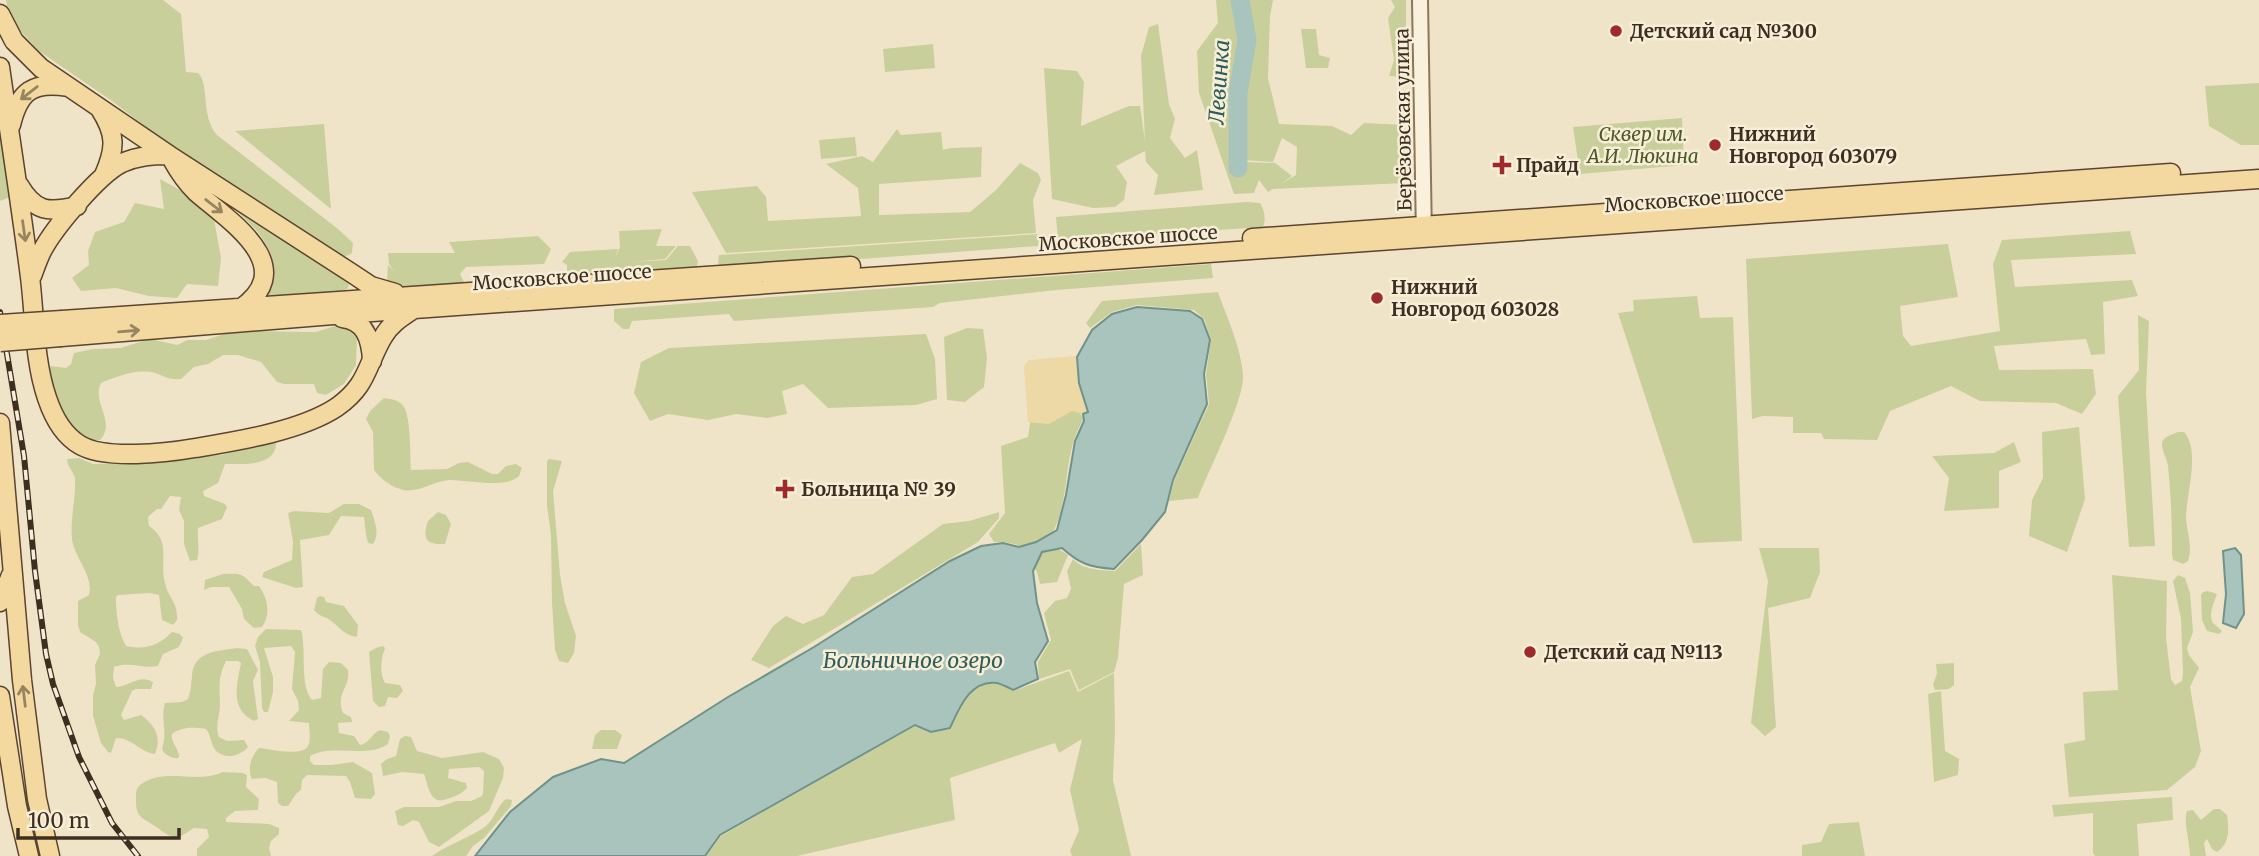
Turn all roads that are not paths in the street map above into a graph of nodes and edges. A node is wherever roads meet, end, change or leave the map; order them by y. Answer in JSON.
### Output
{"nodes":[{"id":1,"x":1420,"y":0,"type":"edge"},
{"id":2,"x":0,"y":14,"type":"edge"},
{"id":3,"x":0,"y":67,"type":"edge"},
{"id":4,"x":71,"y":87,"type":"junction"},
{"id":5,"x":98,"y":107,"type":"junction"},
{"id":6,"x":9,"y":131,"type":"junction"},
{"id":7,"x":169,"y":155,"type":"junction"},
{"id":8,"x":2259,"y":167,"type":"edge"},
{"id":9,"x":104,"y":175,"type":"junction"},
{"id":10,"x":2259,"y":179,"type":"edge"},
{"id":11,"x":17,"y":182,"type":"junction"},
{"id":12,"x":76,"y":206,"type":"junction"},
{"id":13,"x":1424,"y":232,"type":"junction"},
{"id":14,"x":31,"y":279,"type":"junction"},
{"id":15,"x":413,"y":302,"type":"junction"},
{"id":16,"x":240,"y":309,"type":"junction"},
{"id":17,"x":323,"y":316,"type":"junction"},
{"id":18,"x":0,"y":324,"type":"edge"},
{"id":19,"x":62,"y":328,"type":"junction"},
{"id":20,"x":0,"y":342,"type":"edge"},
{"id":21,"x":372,"y":364,"type":"junction"},
{"id":22,"x":0,"y":423,"type":"edge"},
{"id":23,"x":0,"y":513,"type":"edge"},
{"id":24,"x":9,"y":532,"type":"junction"},
{"id":25,"x":13,"y":568,"type":"junction"},
{"id":26,"x":0,"y":602,"type":"edge"},
{"id":27,"x":0,"y":696,"type":"edge"},
{"id":28,"x":29,"y":856,"type":"edge"},
{"id":29,"x":50,"y":856,"type":"edge"}],
"edges":[{"from":1,"to":13,"type":"street","name":"Берёзовская улица"},
{"from":2,"to":4,"type":"main road"},
{"from":3,"to":6,"type":"main road"},
{"from":4,"to":5,"type":"main road"},
{"from":4,"to":6,"type":"main road","one_way":true},
{"from":5,"to":7,"type":"main road"},
{"from":5,"to":9,"type":"main road"},
{"from":6,"to":11,"type":"main road"},
{"from":7,"to":9,"type":"main road"},
{"from":7,"to":15,"type":"main road"},
{"from":7,"to":16,"type":"main road","one_way":true},
{"from":8,"to":13,"type":"main road","name":"Московское шоссе"},
{"from":9,"to":12,"type":"main road"},
{"from":10,"to":13,"type":"main road","name":"Московское шоссе"},
{"from":11,"to":12,"type":"main road"},
{"from":11,"to":14,"type":"main road","one_way":true},
{"from":12,"to":14,"type":"main road"},
{"from":13,"to":15,"type":"main road","name":"Московское шоссе"},
{"from":14,"to":21,"type":"main road"},
{"from":15,"to":16,"type":"main road","name":"Московское шоссе"},
{"from":15,"to":17,"type":"main road","name":"Московское шоссе"},
{"from":15,"to":21,"type":"main road"},
{"from":16,"to":19,"type":"main road","name":"Московское шоссе"},
{"from":19,"to":17,"type":"main road","name":"Московское шоссе","one_way":true},
{"from":17,"to":21,"type":"main road"},
{"from":18,"to":19,"type":"main road","name":"Московское шоссе","bridge":true},
{"from":19,"to":20,"type":"main road","name":"Московское шоссе","bridge":true},
{"from":22,"to":24,"type":"main road"},
{"from":23,"to":24,"type":"main road"},
{"from":24,"to":25,"type":"main road"},
{"from":25,"to":26,"type":"main road"},
{"from":29,"to":25,"type":"main road","one_way":true},
{"from":27,"to":28,"type":"main road"}]}
